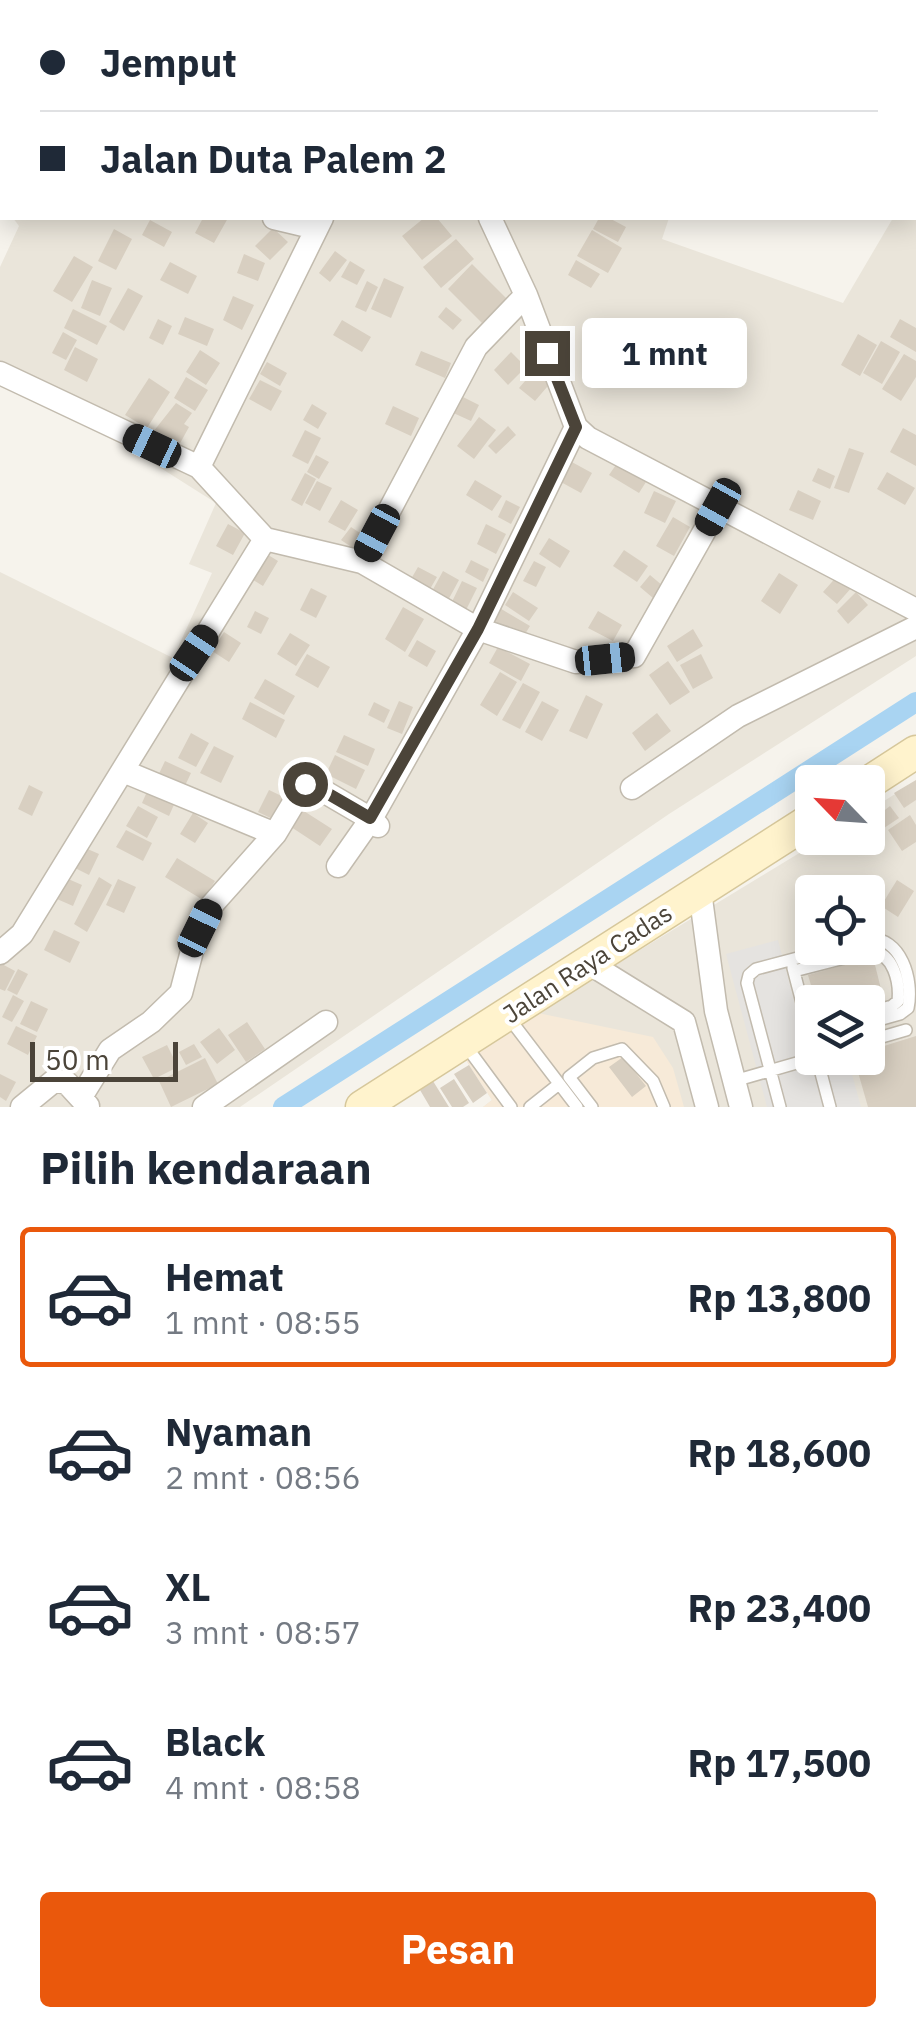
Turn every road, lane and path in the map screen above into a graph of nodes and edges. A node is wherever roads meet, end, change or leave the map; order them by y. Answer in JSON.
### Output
{"nodes":[{"id":1,"x":292,"y":220,"type":"edge"},
{"id":2,"x":491,"y":220,"type":"edge"},
{"id":3,"x":319,"y":223,"type":"edge"},
{"id":4,"x":526,"y":294,"type":"junction"},
{"id":5,"x":0,"y":373,"type":"edge"},
{"id":6,"x":576,"y":427,"type":"junction"},
{"id":7,"x":199,"y":467,"type":"junction"},
{"id":8,"x":718,"y":507,"type":"junction"},
{"id":9,"x":264,"y":539,"type":"junction"},
{"id":10,"x":362,"y":562,"type":"junction"},
{"id":11,"x":916,"y":610,"type":"edge"},
{"id":12,"x":916,"y":626,"type":"edge"},
{"id":13,"x":478,"y":629,"type":"junction"},
{"id":14,"x":916,"y":752,"type":"edge"},
{"id":15,"x":123,"y":771,"type":"junction"},
{"id":16,"x":885,"y":772,"type":"edge"},
{"id":17,"x":632,"y":788,"type":"dead end"},
{"id":18,"x":374,"y":822,"type":"junction"},
{"id":19,"x":795,"y":829,"type":"edge"},
{"id":20,"x":275,"y":834,"type":"junction"},
{"id":21,"x":338,"y":866,"type":"dead end"},
{"id":22,"x":700,"y":891,"type":"junction"},
{"id":23,"x":885,"y":942,"type":"edge"},
{"id":24,"x":0,"y":952,"type":"edge"},
{"id":25,"x":588,"y":962,"type":"junction"},
{"id":26,"x":795,"y":964,"type":"edge"},
{"id":27,"x":792,"y":965,"type":"junction"},
{"id":28,"x":798,"y":985,"type":"edge"},
{"id":29,"x":885,"y":1008,"type":"edge"},
{"id":30,"x":716,"y":1011,"type":"junction"},
{"id":31,"x":506,"y":1014,"type":"junction"},
{"id":32,"x":885,"y":1018,"type":"edge"},
{"id":33,"x":326,"y":1022,"type":"dead end"},
{"id":34,"x":684,"y":1022,"type":"junction"},
{"id":35,"x":906,"y":1030,"type":"dead end"},
{"id":36,"x":885,"y":1037,"type":"edge"},
{"id":37,"x":463,"y":1042,"type":"junction"},
{"id":38,"x":795,"y":1064,"type":"edge"},
{"id":39,"x":770,"y":1071,"type":"junction"},
{"id":40,"x":821,"y":1075,"type":"edge"},
{"id":41,"x":734,"y":1082,"type":"junction"},
{"id":42,"x":560,"y":1084,"type":"junction"},
{"id":43,"x":84,"y":1102,"type":"edge"},
{"id":44,"x":22,"y":1107,"type":"edge"},
{"id":45,"x":204,"y":1107,"type":"edge"},
{"id":46,"x":362,"y":1107,"type":"edge"},
{"id":47,"x":510,"y":1107,"type":"edge"},
{"id":48,"x":530,"y":1107,"type":"edge"},
{"id":49,"x":577,"y":1107,"type":"edge"},
{"id":50,"x":592,"y":1107,"type":"edge"},
{"id":51,"x":664,"y":1107,"type":"edge"},
{"id":52,"x":706,"y":1107,"type":"edge"},
{"id":53,"x":742,"y":1107,"type":"edge"},
{"id":54,"x":780,"y":1107,"type":"edge"},
{"id":55,"x":830,"y":1107,"type":"edge"}],
"edges":[{"from":1,"to":3,"type":"street"},
{"from":2,"to":4,"type":"street"},
{"from":3,"to":7,"type":"street"},
{"from":4,"to":6,"type":"street"},
{"from":4,"to":10,"type":"street"},
{"from":5,"to":7,"type":"street"},
{"from":6,"to":8,"type":"street"},
{"from":6,"to":13,"type":"street"},
{"from":7,"to":9,"type":"street"},
{"from":8,"to":11,"type":"street"},
{"from":8,"to":13,"type":"street"},
{"from":9,"to":10,"type":"street"},
{"from":9,"to":15,"type":"street"},
{"from":10,"to":13,"type":"street"},
{"from":12,"to":17,"type":"street"},
{"from":13,"to":18,"type":"street"},
{"from":14,"to":16,"type":"street"},
{"from":15,"to":20,"type":"street"},
{"from":15,"to":24,"type":"street"},
{"from":18,"to":20,"type":"street"},
{"from":18,"to":21,"type":"street"},
{"from":19,"to":22,"type":"street","name":"Jalan Raya Cadas"},
{"from":20,"to":43,"type":"street"},
{"from":22,"to":25,"type":"street","name":"Jalan Raya Cadas"},
{"from":22,"to":30,"type":"street"},
{"from":23,"to":32,"type":"lane"},
{"from":25,"to":31,"type":"street","name":"Jalan Raya Cadas"},
{"from":25,"to":34,"type":"street"},
{"from":26,"to":27,"type":"lane"},
{"from":27,"to":28,"type":"lane"},
{"from":27,"to":29,"type":"lane"},
{"from":27,"to":39,"type":"lane"},
{"from":30,"to":34,"type":"street"},
{"from":30,"to":41,"type":"street"},
{"from":31,"to":37,"type":"street","name":"Jalan Raya Cadas"},
{"from":31,"to":42,"type":"lane"},
{"from":33,"to":45,"type":"street"},
{"from":34,"to":52,"type":"street"},
{"from":35,"to":36,"type":"lane"},
{"from":37,"to":46,"type":"street","name":"Jalan Raya Cadas"},
{"from":37,"to":47,"type":"lane"},
{"from":38,"to":39,"type":"lane"},
{"from":39,"to":41,"type":"lane"},
{"from":39,"to":54,"type":"lane"},
{"from":40,"to":55,"type":"lane"},
{"from":41,"to":53,"type":"street"},
{"from":42,"to":48,"type":"lane"},
{"from":42,"to":49,"type":"lane"},
{"from":43,"to":44,"type":"street"},
{"from":50,"to":51,"type":"lane"}]}
